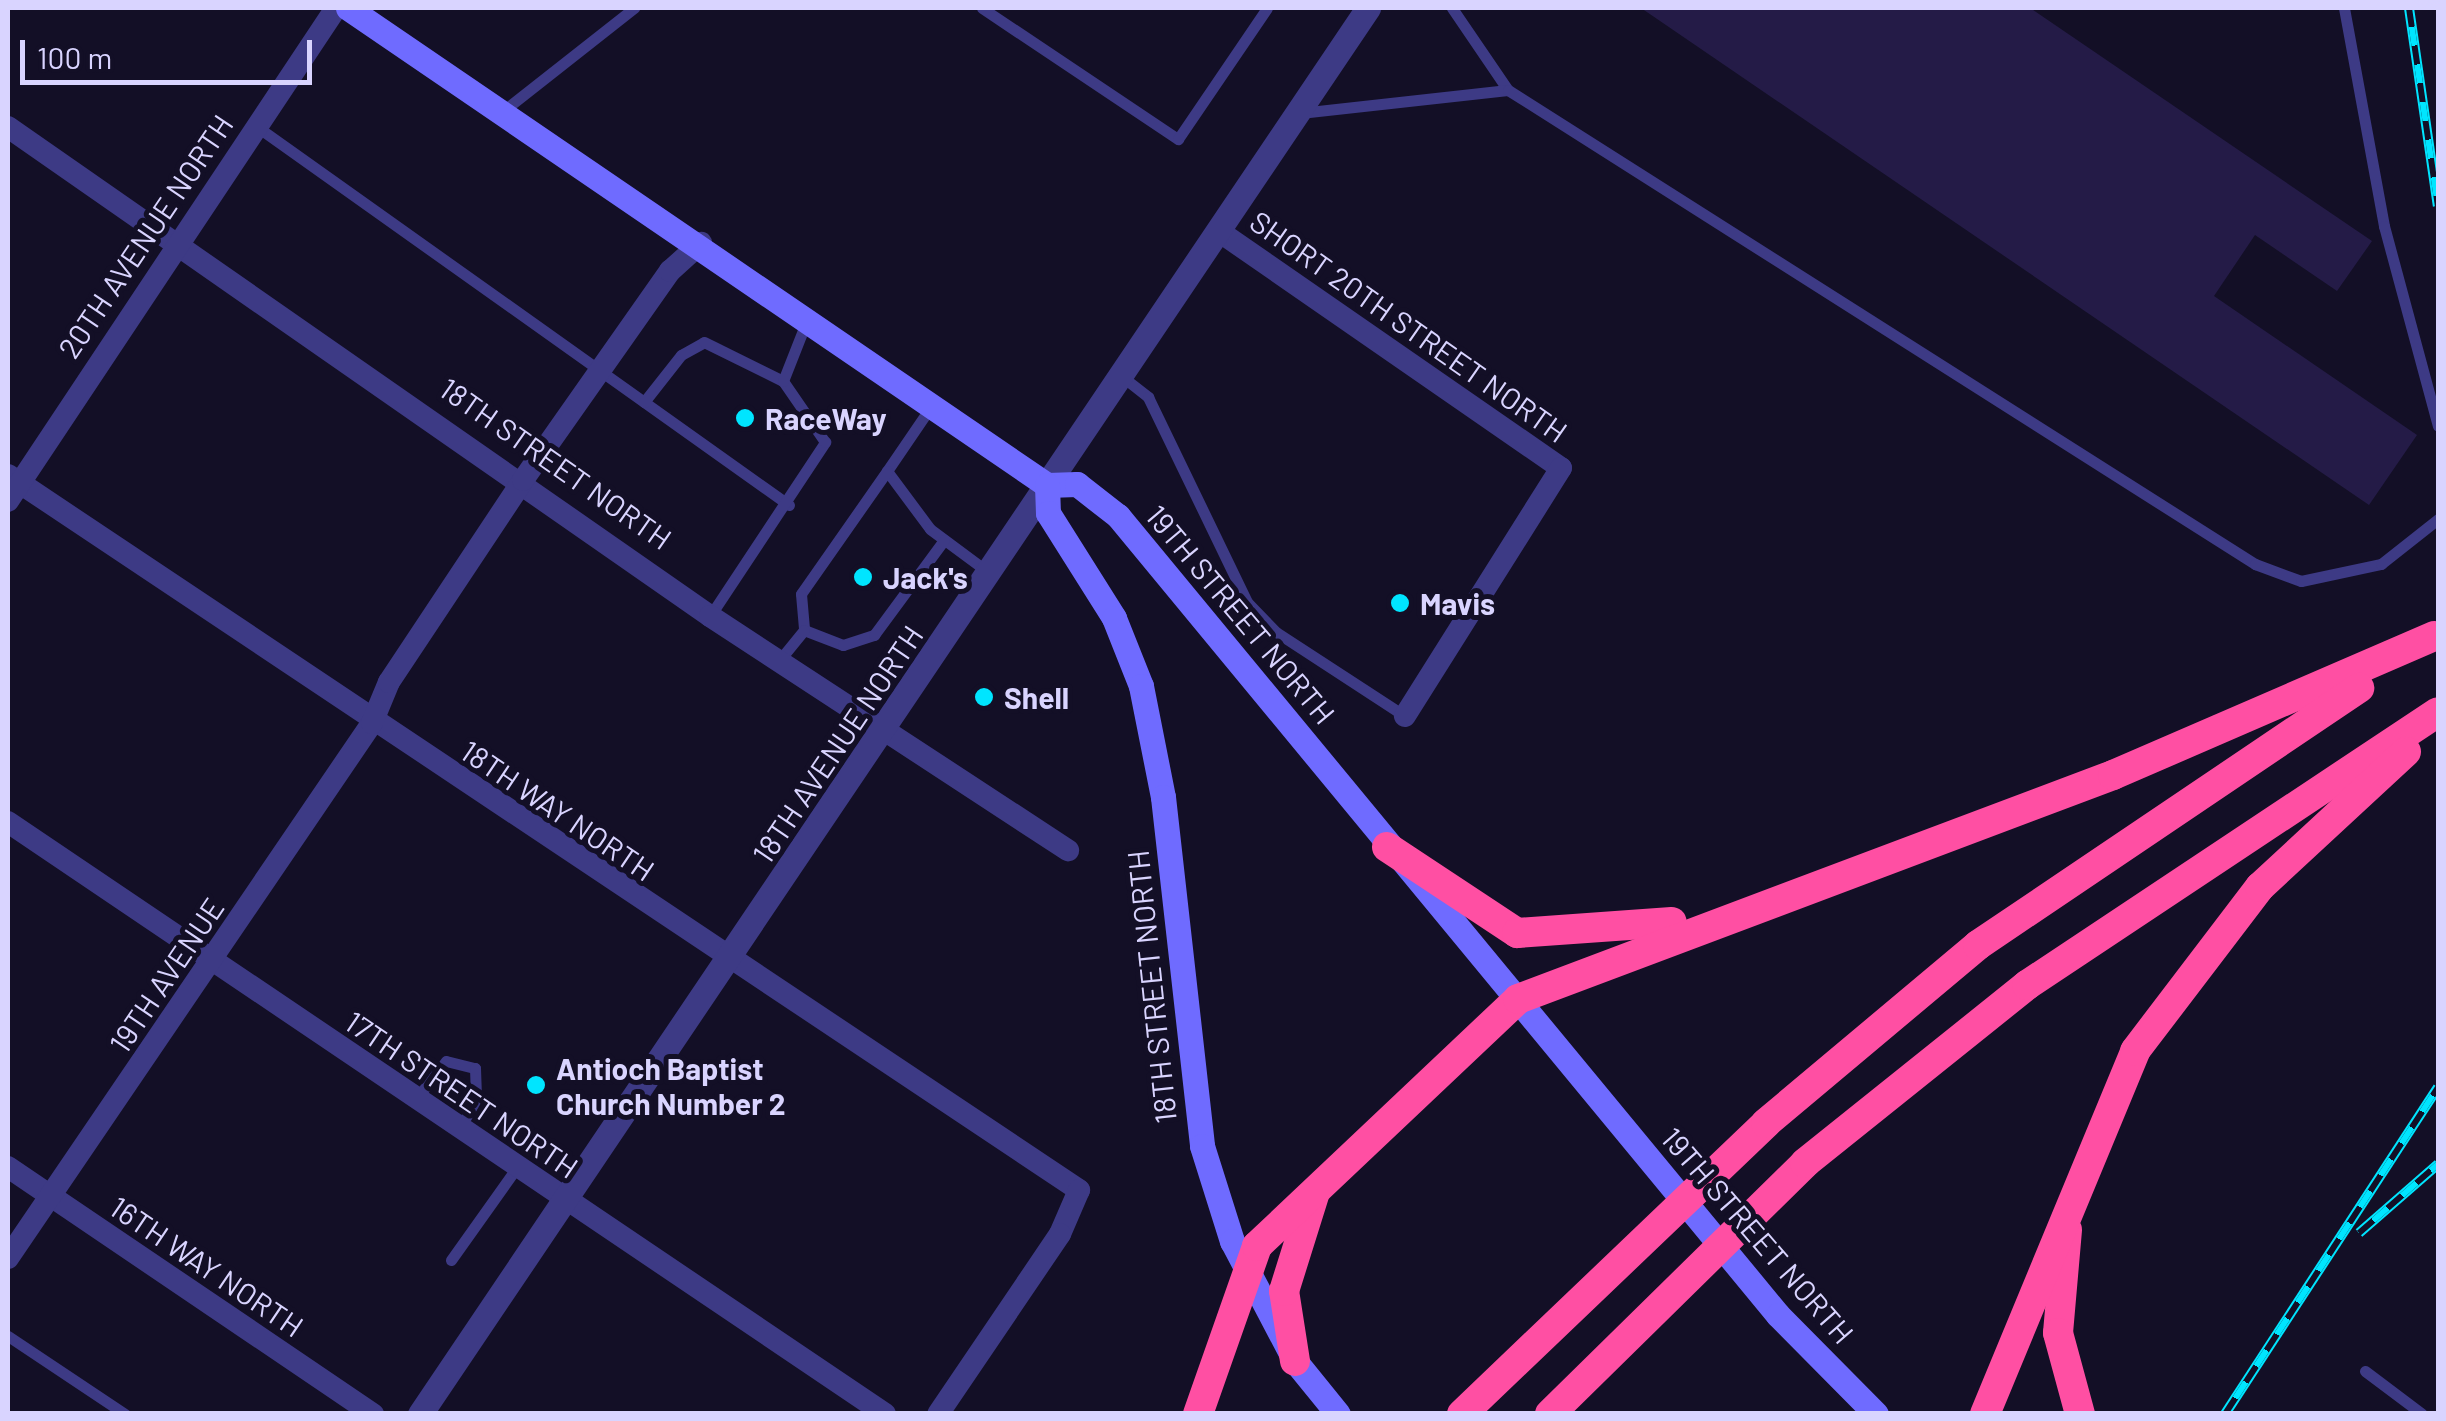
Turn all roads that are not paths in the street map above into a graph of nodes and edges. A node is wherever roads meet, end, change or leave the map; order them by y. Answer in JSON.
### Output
{"nodes":[{"id":1,"x":336,"y":8,"type":"edge"},
{"id":2,"x":348,"y":8,"type":"edge"},
{"id":3,"x":634,"y":8,"type":"edge"},
{"id":4,"x":982,"y":8,"type":"edge"},
{"id":5,"x":1267,"y":8,"type":"edge"},
{"id":6,"x":1368,"y":8,"type":"edge"},
{"id":7,"x":1452,"y":8,"type":"edge"},
{"id":8,"x":2344,"y":8,"type":"edge"},
{"id":9,"x":1508,"y":90,"type":"junction"},
{"id":10,"x":503,"y":111,"type":"junction"},
{"id":11,"x":1300,"y":113,"type":"junction"},
{"id":12,"x":8,"y":126,"type":"edge"},
{"id":13,"x":256,"y":126,"type":"junction"},
{"id":14,"x":1223,"y":234,"type":"junction"},
{"id":15,"x":180,"y":242,"type":"junction"},
{"id":16,"x":701,"y":243,"type":"junction"},
{"id":17,"x":808,"y":318,"type":"junction"},
{"id":18,"x":601,"y":371,"type":"junction"},
{"id":19,"x":1124,"y":378,"type":"junction"},
{"id":20,"x":783,"y":382,"type":"junction"},
{"id":21,"x":644,"y":402,"type":"junction"},
{"id":22,"x":932,"y":405,"type":"junction"},
{"id":23,"x":2438,"y":426,"type":"edge"},
{"id":24,"x":886,"y":471,"type":"junction"},
{"id":25,"x":523,"y":480,"type":"junction"},
{"id":26,"x":1047,"y":485,"type":"junction"},
{"id":27,"x":12,"y":487,"type":"edge"},
{"id":28,"x":789,"y":506,"type":"junction"},
{"id":29,"x":2438,"y":520,"type":"edge"},
{"id":30,"x":944,"y":540,"type":"junction"},
{"id":31,"x":990,"y":573,"type":"junction"},
{"id":32,"x":710,"y":616,"type":"junction"},
{"id":33,"x":804,"y":630,"type":"junction"},
{"id":34,"x":2436,"y":634,"type":"edge"},
{"id":35,"x":778,"y":662,"type":"junction"},
{"id":36,"x":2438,"y":712,"type":"edge"},
{"id":37,"x":1405,"y":716,"type":"joint"},
{"id":38,"x":372,"y":723,"type":"junction"},
{"id":39,"x":2438,"y":724,"type":"edge"},
{"id":40,"x":884,"y":735,"type":"junction"},
{"id":41,"x":8,"y":822,"type":"edge"},
{"id":42,"x":1388,"y":847,"type":"junction"},
{"id":43,"x":1068,"y":850,"type":"dead end"},
{"id":44,"x":1835,"y":882,"type":"junction"},
{"id":45,"x":729,"y":960,"type":"junction"},
{"id":46,"x":211,"y":961,"type":"junction"},
{"id":47,"x":1518,"y":999,"type":"junction"},
{"id":48,"x":416,"y":1099,"type":"junction"},
{"id":49,"x":460,"y":1128,"type":"junction"},
{"id":50,"x":517,"y":1166,"type":"junction"},
{"id":51,"x":8,"y":1167,"type":"edge"},
{"id":52,"x":1318,"y":1185,"type":"junction"},
{"id":53,"x":2073,"y":1195,"type":"junction"},
{"id":54,"x":50,"y":1197,"type":"junction"},
{"id":55,"x":566,"y":1199,"type":"junction"},
{"id":56,"x":8,"y":1258,"type":"edge"},
{"id":57,"x":451,"y":1260,"type":"dead end"},
{"id":58,"x":1247,"y":1270,"type":"junction"},
{"id":59,"x":8,"y":1336,"type":"edge"},
{"id":60,"x":1294,"y":1361,"type":"junction"},
{"id":61,"x":2365,"y":1370,"type":"dead end"},
{"id":62,"x":125,"y":1414,"type":"edge"},
{"id":63,"x":374,"y":1414,"type":"edge"},
{"id":64,"x":420,"y":1414,"type":"edge"},
{"id":65,"x":885,"y":1414,"type":"edge"},
{"id":66,"x":938,"y":1414,"type":"edge"},
{"id":67,"x":1198,"y":1414,"type":"edge"},
{"id":68,"x":1338,"y":1414,"type":"edge"},
{"id":69,"x":1462,"y":1414,"type":"edge"},
{"id":70,"x":1550,"y":1414,"type":"edge"},
{"id":71,"x":1876,"y":1414,"type":"edge"},
{"id":72,"x":1985,"y":1414,"type":"edge"},
{"id":73,"x":2080,"y":1414,"type":"edge"},
{"id":74,"x":2422,"y":1414,"type":"edge"}],
"edges":[{"from":1,"to":13,"type":"street","name":"20TH AVENUE NORTH"},
{"from":2,"to":10,"type":"main road","name":"19TH STREET NORTH"},
{"from":3,"to":10,"type":"lane"},
{"from":4,"to":5,"type":"lane"},
{"from":6,"to":11,"type":"street","name":"18TH AVENUE NORTH"},
{"from":7,"to":9,"type":"lane"},
{"from":8,"to":23,"type":"lane"},
{"from":9,"to":11,"type":"lane"},
{"from":9,"to":29,"type":"lane"},
{"from":10,"to":16,"type":"main road","name":"19TH STREET NORTH"},
{"from":11,"to":14,"type":"street","name":"18TH AVENUE NORTH"},
{"from":12,"to":15,"type":"street","name":"18TH STREET NORTH"},
{"from":13,"to":15,"type":"street","name":"20TH AVENUE NORTH"},
{"from":13,"to":18,"type":"lane"},
{"from":14,"to":19,"type":"street","name":"18TH AVENUE NORTH"},
{"from":14,"to":37,"type":"street","name":"SHORT 20TH STREET NORTH"},
{"from":15,"to":25,"type":"street","name":"18TH STREET NORTH"},
{"from":15,"to":27,"type":"street","name":"20TH AVENUE NORTH"},
{"from":16,"to":17,"type":"main road","name":"19TH STREET NORTH"},
{"from":16,"to":18,"type":"street","name":"19TH AVENUE"},
{"from":17,"to":20,"type":"lane"},
{"from":17,"to":22,"type":"main road","name":"19TH STREET NORTH"},
{"from":18,"to":21,"type":"lane"},
{"from":18,"to":25,"type":"street","name":"19TH AVENUE"},
{"from":19,"to":26,"type":"street","name":"18TH AVENUE NORTH"},
{"from":19,"to":37,"type":"lane"},
{"from":20,"to":21,"type":"lane"},
{"from":20,"to":28,"type":"lane"},
{"from":21,"to":28,"type":"lane"},
{"from":22,"to":24,"type":"lane"},
{"from":22,"to":26,"type":"main road","name":"19TH STREET NORTH"},
{"from":24,"to":30,"type":"lane"},
{"from":24,"to":33,"type":"lane"},
{"from":25,"to":32,"type":"street","name":"18TH STREET NORTH"},
{"from":25,"to":38,"type":"street","name":"19TH AVENUE"},
{"from":26,"to":31,"type":"street","name":"18TH AVENUE NORTH"},
{"from":26,"to":42,"type":"main road","name":"19TH STREET NORTH"},
{"from":26,"to":58,"type":"main road","name":"18TH STREET NORTH"},
{"from":27,"to":38,"type":"street","name":"18TH WAY NORTH"},
{"from":28,"to":32,"type":"lane"},
{"from":30,"to":31,"type":"lane"},
{"from":30,"to":33,"type":"lane"},
{"from":31,"to":40,"type":"street","name":"18TH AVENUE NORTH"},
{"from":32,"to":35,"type":"street","name":"18TH STREET NORTH"},
{"from":33,"to":35,"type":"lane"},
{"from":34,"to":44,"type":"highway"},
{"from":34,"to":69,"type":"highway"},
{"from":35,"to":40,"type":"street","name":"18TH STREET NORTH"},
{"from":36,"to":70,"type":"highway"},
{"from":38,"to":45,"type":"street","name":"18TH WAY NORTH"},
{"from":38,"to":46,"type":"street","name":"19TH AVENUE"},
{"from":39,"to":53,"type":"highway"},
{"from":40,"to":43,"type":"street","name":"18TH STREET NORTH"},
{"from":40,"to":45,"type":"street","name":"18TH AVENUE NORTH"},
{"from":41,"to":46,"type":"street","name":"17TH STREET NORTH"},
{"from":42,"to":44,"type":"highway"},
{"from":42,"to":47,"type":"main road","name":"19TH STREET NORTH"},
{"from":44,"to":47,"type":"highway"},
{"from":45,"to":55,"type":"street","name":"18TH AVENUE NORTH"},
{"from":45,"to":66,"type":"street","name":"18TH WAY NORTH"},
{"from":46,"to":48,"type":"street","name":"17TH STREET NORTH"},
{"from":46,"to":54,"type":"street","name":"19TH AVENUE"},
{"from":47,"to":52,"type":"highway"},
{"from":47,"to":71,"type":"main road","name":"19TH STREET NORTH"},
{"from":48,"to":49,"type":"street","name":"17TH STREET NORTH"},
{"from":48,"to":49,"type":"lane"},
{"from":49,"to":50,"type":"street","name":"17TH STREET NORTH"},
{"from":50,"to":55,"type":"street","name":"17TH STREET NORTH"},
{"from":50,"to":57,"type":"lane"},
{"from":51,"to":54,"type":"street","name":"16TH WAY NORTH"},
{"from":52,"to":58,"type":"highway"},
{"from":52,"to":60,"type":"highway"},
{"from":53,"to":72,"type":"highway"},
{"from":53,"to":73,"type":"highway"},
{"from":54,"to":56,"type":"street","name":"19TH AVENUE"},
{"from":54,"to":63,"type":"street","name":"16TH WAY NORTH"},
{"from":55,"to":64,"type":"street","name":"18TH AVENUE NORTH"},
{"from":55,"to":65,"type":"street","name":"17TH STREET NORTH"},
{"from":58,"to":60,"type":"main road","name":"18TH STREET NORTH"},
{"from":58,"to":67,"type":"highway"},
{"from":59,"to":62,"type":"lane"},
{"from":60,"to":68,"type":"main road","name":"18TH STREET NORTH"},
{"from":61,"to":74,"type":"lane"}]}
